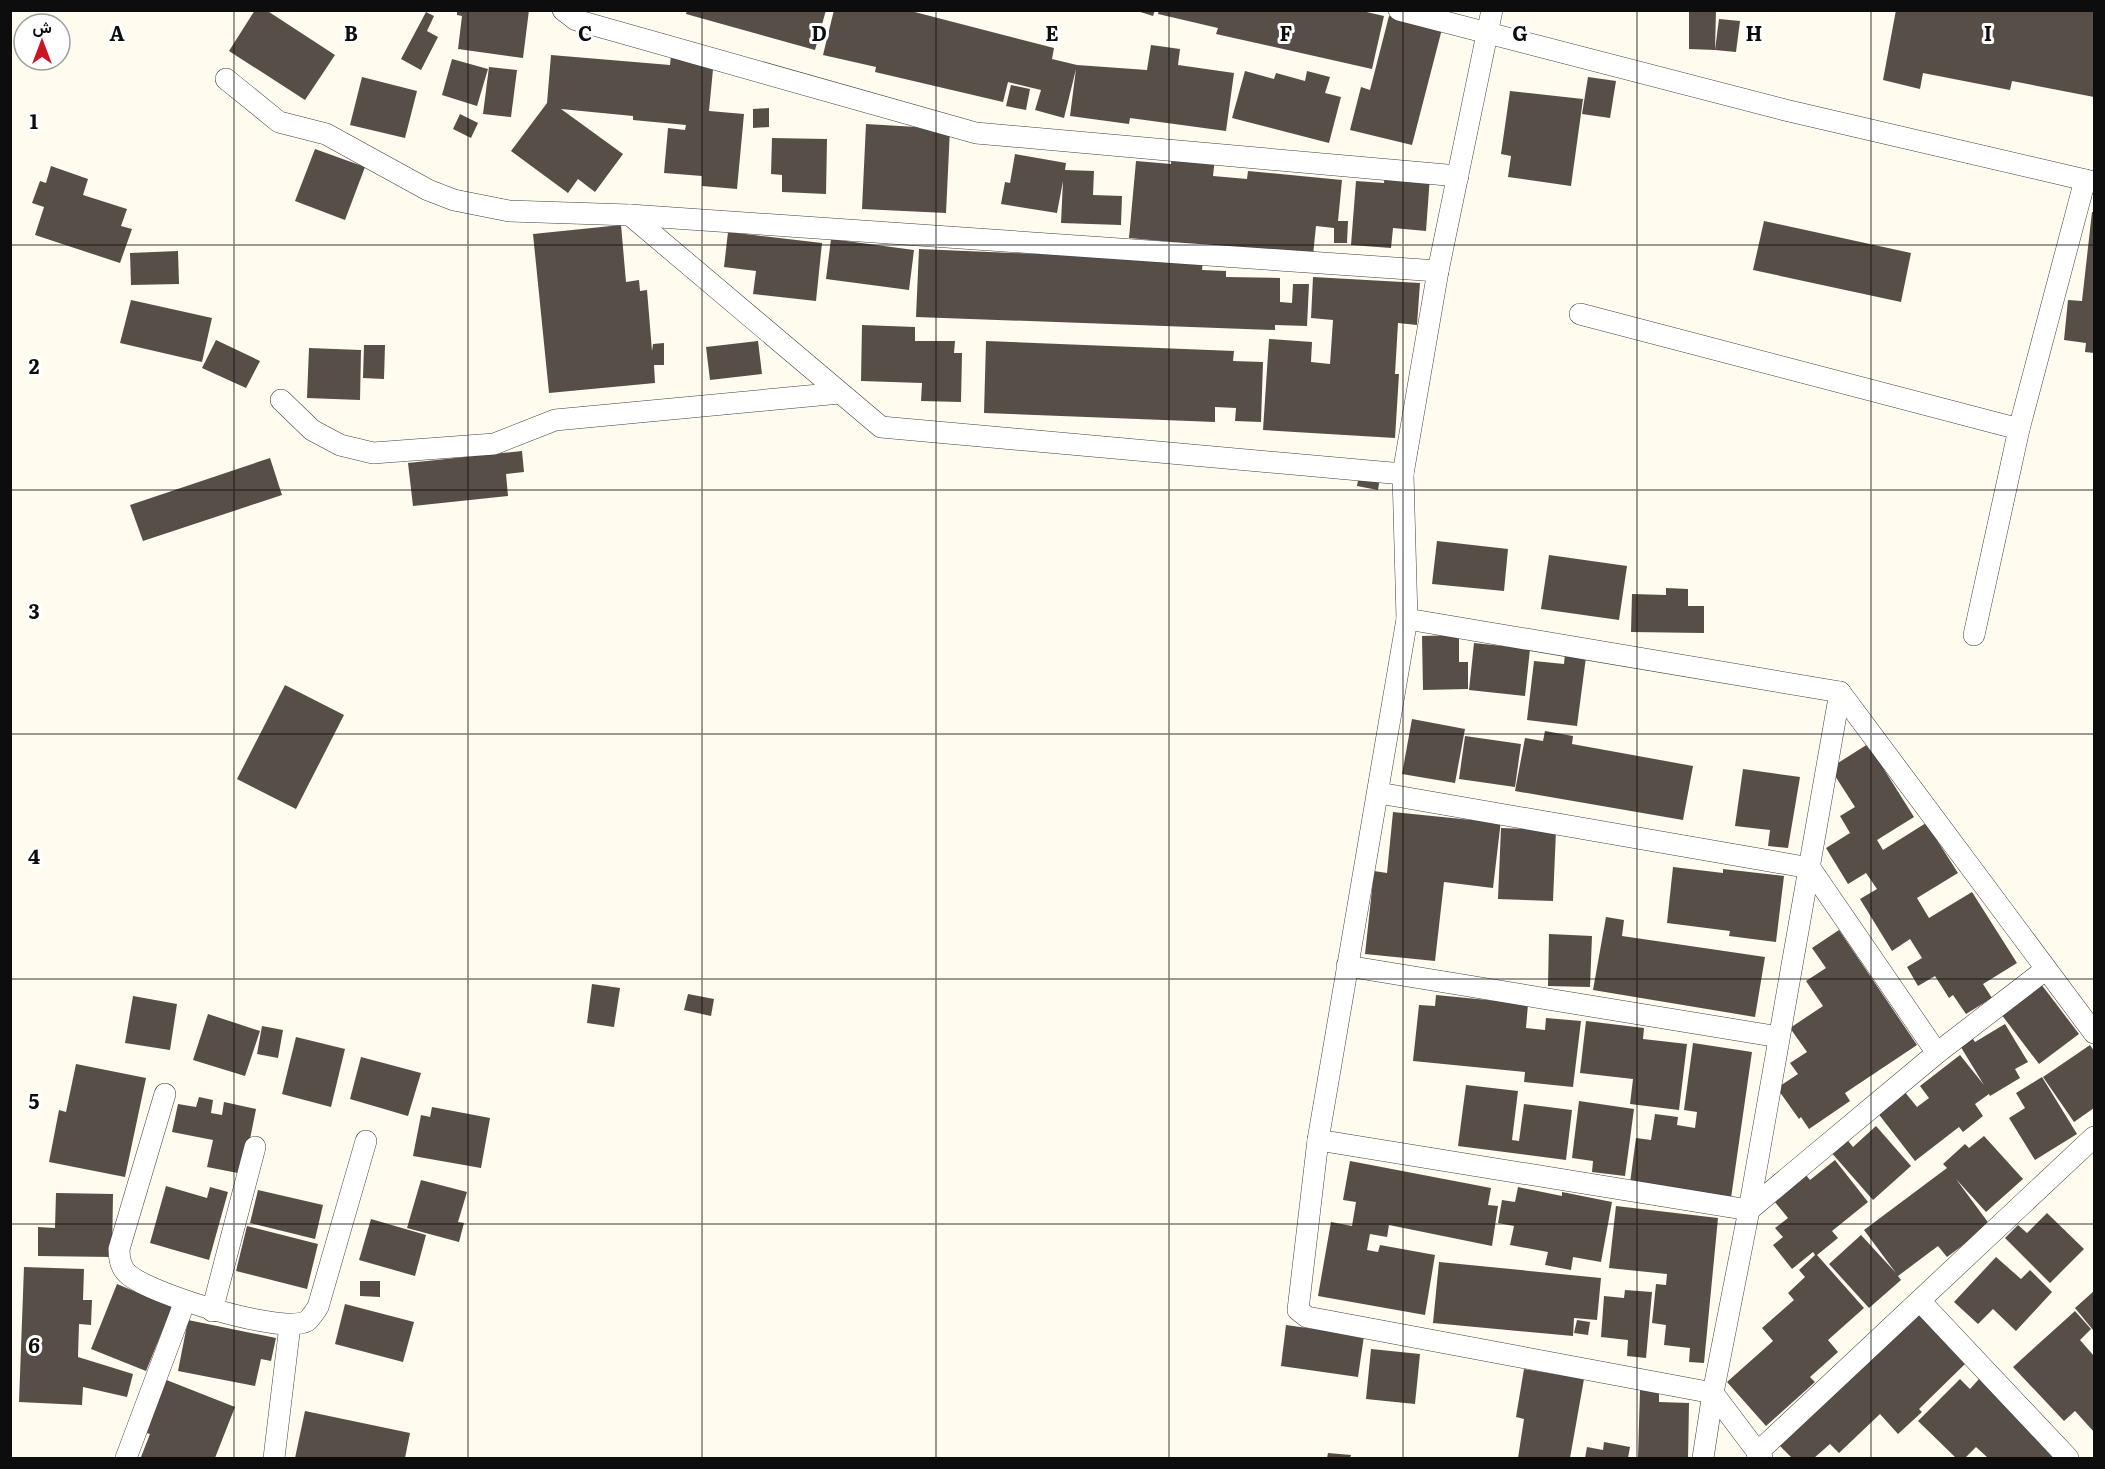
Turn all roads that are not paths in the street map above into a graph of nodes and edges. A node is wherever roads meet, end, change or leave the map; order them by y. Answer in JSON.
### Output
{"nodes":[{"id":1,"x":562,"y":10,"type":"edge"},
{"id":2,"x":1399,"y":10,"type":"edge"},
{"id":3,"x":1492,"y":10,"type":"edge"},
{"id":4,"x":1486,"y":34,"type":"junction"},
{"id":5,"x":226,"y":79,"type":"dead end"},
{"id":6,"x":1458,"y":176,"type":"junction"},
{"id":7,"x":2090,"y":181,"type":"edge"},
{"id":8,"x":630,"y":215,"type":"junction"},
{"id":9,"x":1438,"y":270,"type":"junction"},
{"id":10,"x":1580,"y":314,"type":"dead end"},
{"id":11,"x":840,"y":393,"type":"junction"},
{"id":12,"x":281,"y":400,"type":"dead end"},
{"id":13,"x":2019,"y":429,"type":"junction"},
{"id":14,"x":1403,"y":474,"type":"junction"},
{"id":15,"x":1407,"y":620,"type":"junction"},
{"id":16,"x":1974,"y":635,"type":"dead end"},
{"id":17,"x":1840,"y":692,"type":"junction"},
{"id":18,"x":1379,"y":793,"type":"junction"},
{"id":19,"x":1810,"y":868,"type":"junction"},
{"id":20,"x":1347,"y":966,"type":"junction"},
{"id":21,"x":2045,"y":970,"type":"junction"},
{"id":22,"x":2094,"y":1034,"type":"edge"},
{"id":23,"x":1779,"y":1037,"type":"junction"},
{"id":24,"x":1937,"y":1053,"type":"junction"},
{"id":25,"x":165,"y":1094,"type":"dead end"},
{"id":26,"x":2094,"y":1137,"type":"edge"},
{"id":27,"x":1318,"y":1140,"type":"junction"},
{"id":28,"x":366,"y":1141,"type":"dead end"},
{"id":29,"x":255,"y":1147,"type":"dead end"},
{"id":30,"x":1749,"y":1210,"type":"junction"},
{"id":31,"x":185,"y":1301,"type":"junction"},
{"id":32,"x":1920,"y":1301,"type":"junction"},
{"id":33,"x":212,"y":1311,"type":"junction"},
{"id":34,"x":290,"y":1325,"type":"junction"},
{"id":35,"x":1713,"y":1393,"type":"junction"},
{"id":36,"x":1759,"y":1456,"type":"edge"},
{"id":37,"x":126,"y":1458,"type":"edge"},
{"id":38,"x":274,"y":1458,"type":"edge"},
{"id":39,"x":1703,"y":1458,"type":"edge"},
{"id":40,"x":2068,"y":1458,"type":"edge"}],
"edges":[{"from":1,"to":6,"type":"street"},
{"from":2,"to":4,"type":"street"},
{"from":3,"to":4,"type":"street"},
{"from":4,"to":6,"type":"street"},
{"from":4,"to":7,"type":"street"},
{"from":5,"to":8,"type":"street"},
{"from":6,"to":9,"type":"street"},
{"from":7,"to":13,"type":"street"},
{"from":8,"to":9,"type":"street"},
{"from":8,"to":11,"type":"street"},
{"from":9,"to":14,"type":"street"},
{"from":10,"to":13,"type":"street"},
{"from":11,"to":12,"type":"street"},
{"from":11,"to":14,"type":"street"},
{"from":13,"to":16,"type":"street"},
{"from":14,"to":15,"type":"street"},
{"from":15,"to":17,"type":"street"},
{"from":15,"to":18,"type":"street"},
{"from":17,"to":19,"type":"street"},
{"from":17,"to":21,"type":"street"},
{"from":18,"to":19,"type":"street"},
{"from":18,"to":20,"type":"street"},
{"from":19,"to":23,"type":"street"},
{"from":19,"to":24,"type":"street"},
{"from":20,"to":23,"type":"street"},
{"from":20,"to":27,"type":"street"},
{"from":21,"to":22,"type":"street"},
{"from":21,"to":24,"type":"street"},
{"from":23,"to":30,"type":"street"},
{"from":24,"to":30,"type":"street"},
{"from":25,"to":31,"type":"street"},
{"from":26,"to":32,"type":"street"},
{"from":27,"to":30,"type":"street"},
{"from":27,"to":35,"type":"street"},
{"from":28,"to":34,"type":"street"},
{"from":29,"to":33,"type":"street"},
{"from":30,"to":35,"type":"street"},
{"from":31,"to":33,"type":"street"},
{"from":31,"to":37,"type":"street"},
{"from":32,"to":36,"type":"street"},
{"from":32,"to":40,"type":"street"},
{"from":33,"to":34,"type":"street"},
{"from":34,"to":38,"type":"street"},
{"from":35,"to":36,"type":"street"},
{"from":35,"to":39,"type":"street"}]}
